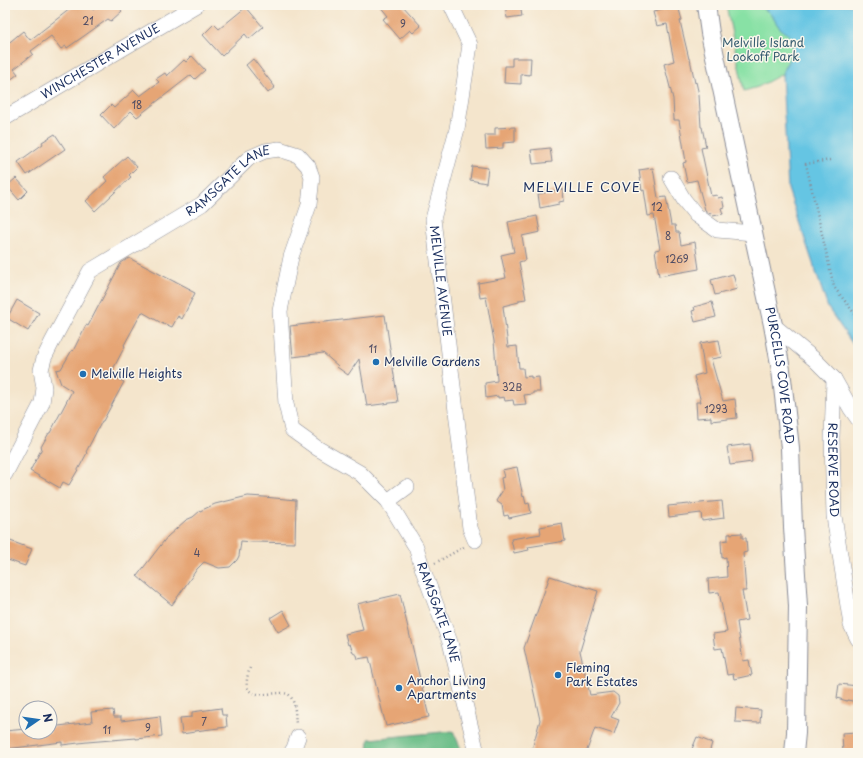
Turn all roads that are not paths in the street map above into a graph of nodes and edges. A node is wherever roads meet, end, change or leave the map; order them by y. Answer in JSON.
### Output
{"nodes":[{"id":1,"x":196,"y":5,"type":"edge"},
{"id":2,"x":451,"y":5,"type":"edge"},
{"id":3,"x":706,"y":5,"type":"edge"},
{"id":4,"x":5,"y":118,"type":"edge"},
{"id":5,"x":671,"y":178,"type":"dead end"},
{"id":6,"x":754,"y":233,"type":"junction"},
{"id":7,"x":773,"y":325,"type":"junction"},
{"id":8,"x":834,"y":379,"type":"junction"},
{"id":9,"x":858,"y":418,"type":"edge"},
{"id":10,"x":5,"y":474,"type":"edge"},
{"id":11,"x":407,"y":487,"type":"dead end"},
{"id":12,"x":388,"y":501,"type":"junction"},
{"id":13,"x":475,"y":540,"type":"road end"},
{"id":14,"x":858,"y":639,"type":"edge"},
{"id":15,"x":298,"y":737,"type":"road end"},
{"id":16,"x":291,"y":753,"type":"edge"},
{"id":17,"x":478,"y":753,"type":"edge"},
{"id":18,"x":794,"y":753,"type":"edge"}],
"edges":[{"from":1,"to":4,"type":"street","name":"WINCHESTER AVENUE"},
{"from":2,"to":13,"type":"street","name":"MELVILLE AVENUE"},
{"from":3,"to":6,"type":"main road","name":"PURCELLS COVE ROAD"},
{"from":5,"to":6,"type":"street"},
{"from":6,"to":7,"type":"main road","name":"PURCELLS COVE ROAD"},
{"from":7,"to":8,"type":"street"},
{"from":7,"to":18,"type":"main road","name":"PURCELLS COVE ROAD"},
{"from":8,"to":9,"type":"street"},
{"from":8,"to":14,"type":"street","name":"RESERVE ROAD"},
{"from":10,"to":12,"type":"street","name":"RAMSGATE LANE"},
{"from":11,"to":12,"type":"street"},
{"from":12,"to":17,"type":"street","name":"RAMSGATE LANE"},
{"from":15,"to":16,"type":"street"}]}
